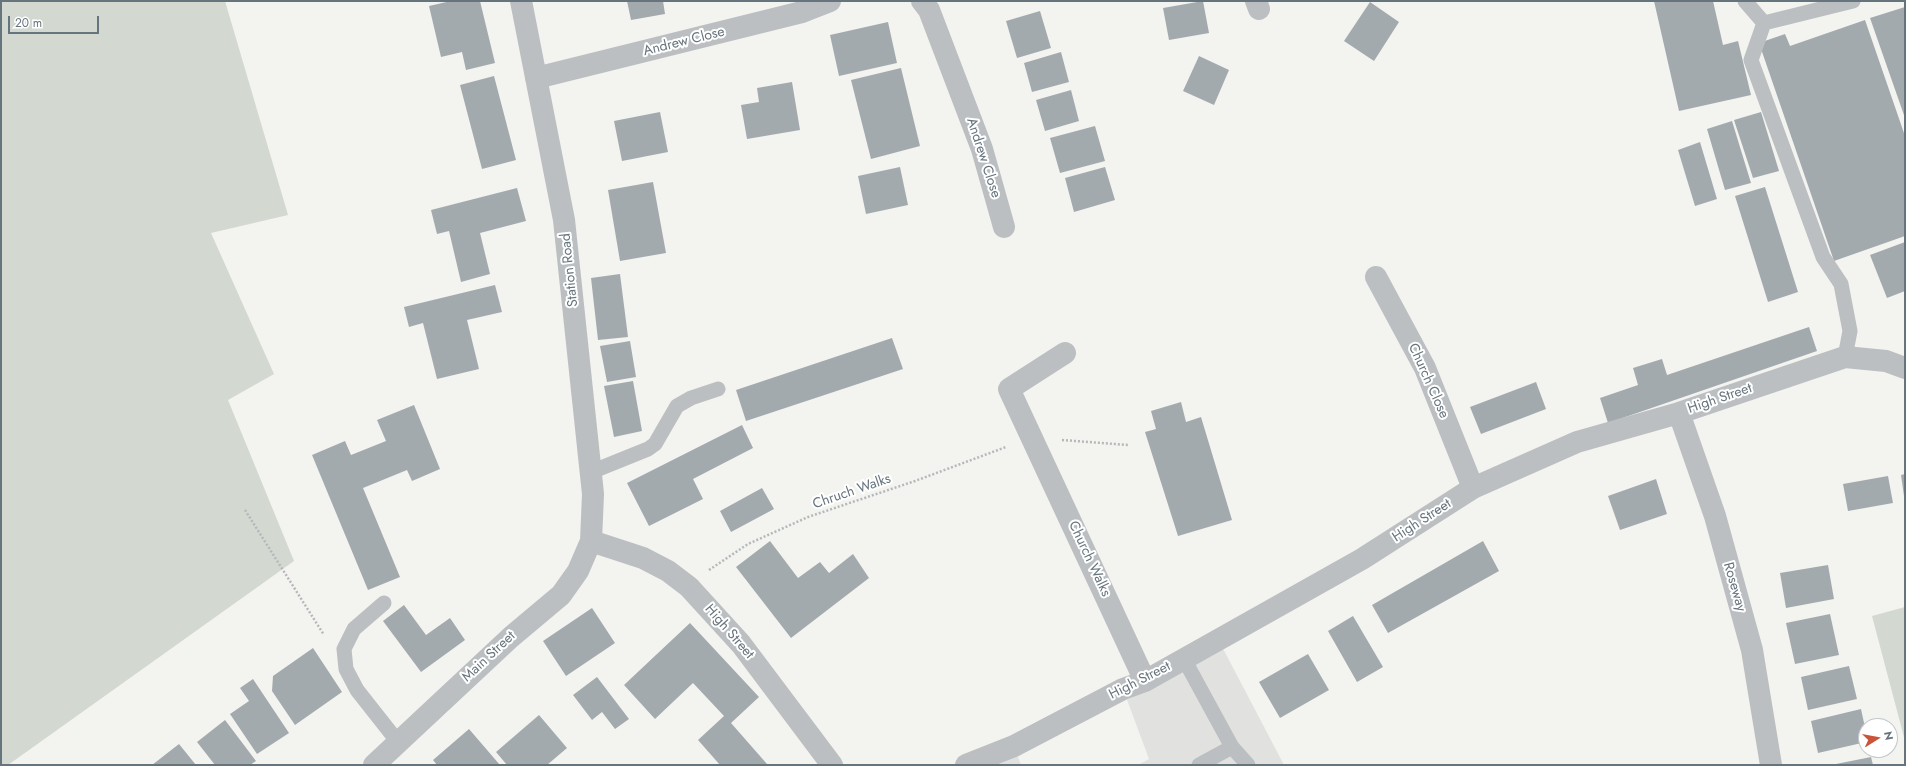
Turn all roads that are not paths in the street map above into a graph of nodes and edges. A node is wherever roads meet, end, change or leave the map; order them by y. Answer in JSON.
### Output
{"nodes":[{"id":1,"x":521,"y":1,"type":"edge"},
{"id":2,"x":830,"y":1,"type":"edge"},
{"id":3,"x":922,"y":1,"type":"edge"},
{"id":4,"x":1745,"y":1,"type":"edge"},
{"id":5,"x":1853,"y":1,"type":"edge"},
{"id":6,"x":1764,"y":23,"type":"junction"},
{"id":7,"x":536,"y":78,"type":"junction"},
{"id":8,"x":1004,"y":227,"type":"dead end"},
{"id":9,"x":1376,"y":277,"type":"dead end"},
{"id":10,"x":1066,"y":353,"type":"dead end"},
{"id":11,"x":1845,"y":357,"type":"junction"},
{"id":12,"x":1905,"y":368,"type":"edge"},
{"id":13,"x":718,"y":389,"type":"dead end"},
{"id":14,"x":1679,"y":413,"type":"junction"},
{"id":15,"x":591,"y":472,"type":"junction"},
{"id":16,"x":1473,"y":488,"type":"junction"},
{"id":17,"x":591,"y":541,"type":"junction"},
{"id":18,"x":384,"y":603,"type":"dead end"},
{"id":19,"x":1184,"y":659,"type":"junction"},
{"id":20,"x":1145,"y":681,"type":"junction"},
{"id":21,"x":398,"y":742,"type":"junction"},
{"id":22,"x":1232,"y":747,"type":"junction"},
{"id":23,"x":374,"y":765,"type":"edge"},
{"id":24,"x":832,"y":765,"type":"edge"},
{"id":25,"x":966,"y":765,"type":"edge"},
{"id":26,"x":1199,"y":765,"type":"edge"},
{"id":27,"x":1248,"y":765,"type":"edge"},
{"id":28,"x":1771,"y":765,"type":"edge"}],
"edges":[{"from":1,"to":7,"type":"street","name":"Station Road"},
{"from":2,"to":7,"type":"street","name":"Andrew Close"},
{"from":3,"to":8,"type":"street","name":"Andrew Close"},
{"from":4,"to":6,"type":"lane"},
{"from":5,"to":6,"type":"lane"},
{"from":6,"to":11,"type":"lane"},
{"from":7,"to":15,"type":"street","name":"Station Road"},
{"from":9,"to":16,"type":"street","name":"Church Close"},
{"from":10,"to":20,"type":"street","name":"Church Walks"},
{"from":11,"to":12,"type":"street","name":"High Street"},
{"from":11,"to":14,"type":"street","name":"High Street"},
{"from":13,"to":15,"type":"lane"},
{"from":14,"to":16,"type":"street","name":"High Street"},
{"from":14,"to":28,"type":"street","name":"Roseway"},
{"from":15,"to":17,"type":"street","name":"Station Road"},
{"from":16,"to":19,"type":"street","name":"High Street"},
{"from":17,"to":21,"type":"street","name":"Main Street"},
{"from":17,"to":24,"type":"street","name":"High Street"},
{"from":18,"to":21,"type":"lane"},
{"from":19,"to":20,"type":"street","name":"High Street"},
{"from":19,"to":22,"type":"lane"},
{"from":20,"to":25,"type":"street","name":"High Street"},
{"from":21,"to":23,"type":"street","name":"Main Street"},
{"from":22,"to":26,"type":"lane"},
{"from":22,"to":27,"type":"lane"}]}
